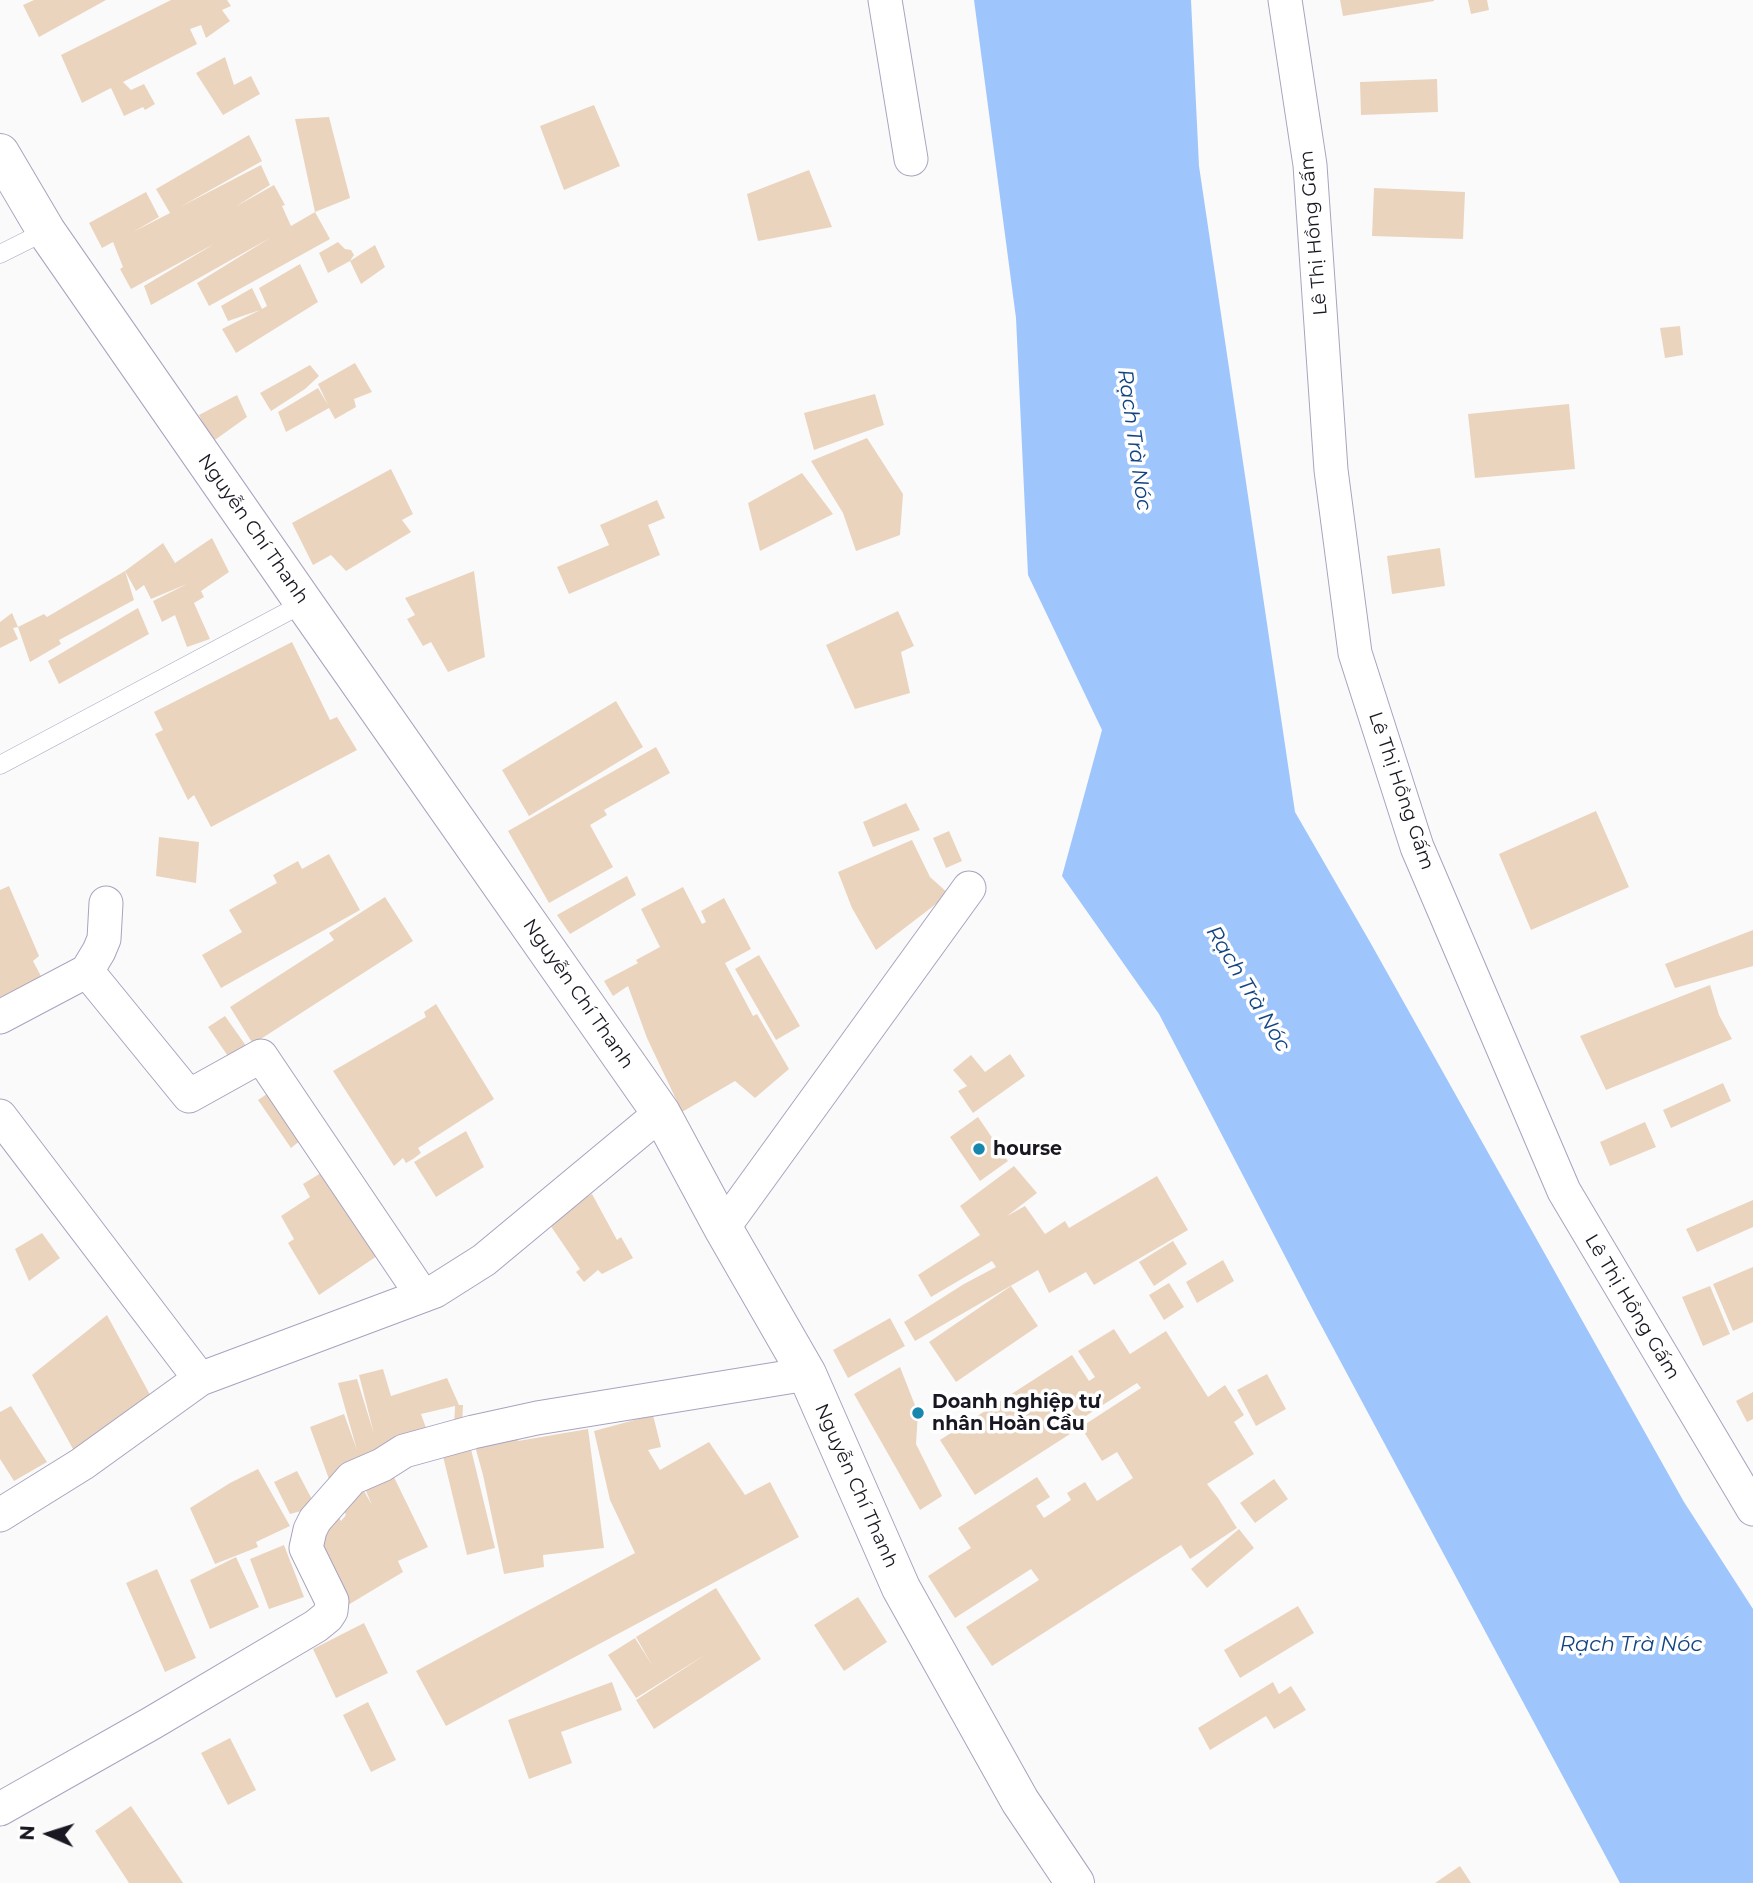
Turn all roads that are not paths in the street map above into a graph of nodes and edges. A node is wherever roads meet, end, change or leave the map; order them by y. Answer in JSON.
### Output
{"nodes":[{"id":1,"x":885,"y":0,"type":"edge"},
{"id":2,"x":1284,"y":0,"type":"edge"},
{"id":3,"x":0,"y":153,"type":"edge"},
{"id":4,"x":911,"y":159,"type":"dead end"},
{"id":5,"x":46,"y":231,"type":"junction"},
{"id":6,"x":0,"y":254,"type":"edge"},
{"id":7,"x":304,"y":603,"type":"junction"},
{"id":8,"x":0,"y":765,"type":"edge"},
{"id":9,"x":969,"y":888,"type":"dead end"},
{"id":10,"x":106,"y":902,"type":"dead end"},
{"id":11,"x":87,"y":971,"type":"junction"},
{"id":12,"x":0,"y":1017,"type":"edge"},
{"id":13,"x":661,"y":1113,"type":"junction"},
{"id":14,"x":0,"y":1116,"type":"edge"},
{"id":15,"x":723,"y":1228,"type":"junction"},
{"id":16,"x":422,"y":1295,"type":"junction"},
{"id":17,"x":807,"y":1374,"type":"junction"},
{"id":18,"x":200,"y":1379,"type":"junction"},
{"id":19,"x":1753,"y":1509,"type":"edge"},
{"id":20,"x":0,"y":1515,"type":"edge"},
{"id":21,"x":0,"y":1809,"type":"edge"},
{"id":22,"x":1074,"y":1883,"type":"edge"}],
"edges":[{"from":1,"to":4,"type":"street"},
{"from":2,"to":19,"type":"street","name":"Lê Thị Hồng Gấm"},
{"from":3,"to":5,"type":"main road","name":"Nguyễn Chí Thanh"},
{"from":5,"to":6,"type":"lane"},
{"from":5,"to":7,"type":"main road","name":"Nguyễn Chí Thanh"},
{"from":7,"to":8,"type":"lane"},
{"from":7,"to":13,"type":"main road","name":"Nguyễn Chí Thanh"},
{"from":9,"to":15,"type":"street"},
{"from":10,"to":11,"type":"street"},
{"from":11,"to":12,"type":"street"},
{"from":11,"to":16,"type":"street"},
{"from":13,"to":15,"type":"main road","name":"Nguyễn Chí Thanh"},
{"from":13,"to":16,"type":"street"},
{"from":14,"to":18,"type":"street"},
{"from":15,"to":17,"type":"main road","name":"Nguyễn Chí Thanh"},
{"from":16,"to":18,"type":"street"},
{"from":17,"to":21,"type":"street"},
{"from":17,"to":22,"type":"main road","name":"Nguyễn Chí Thanh"},
{"from":18,"to":20,"type":"street"}]}
